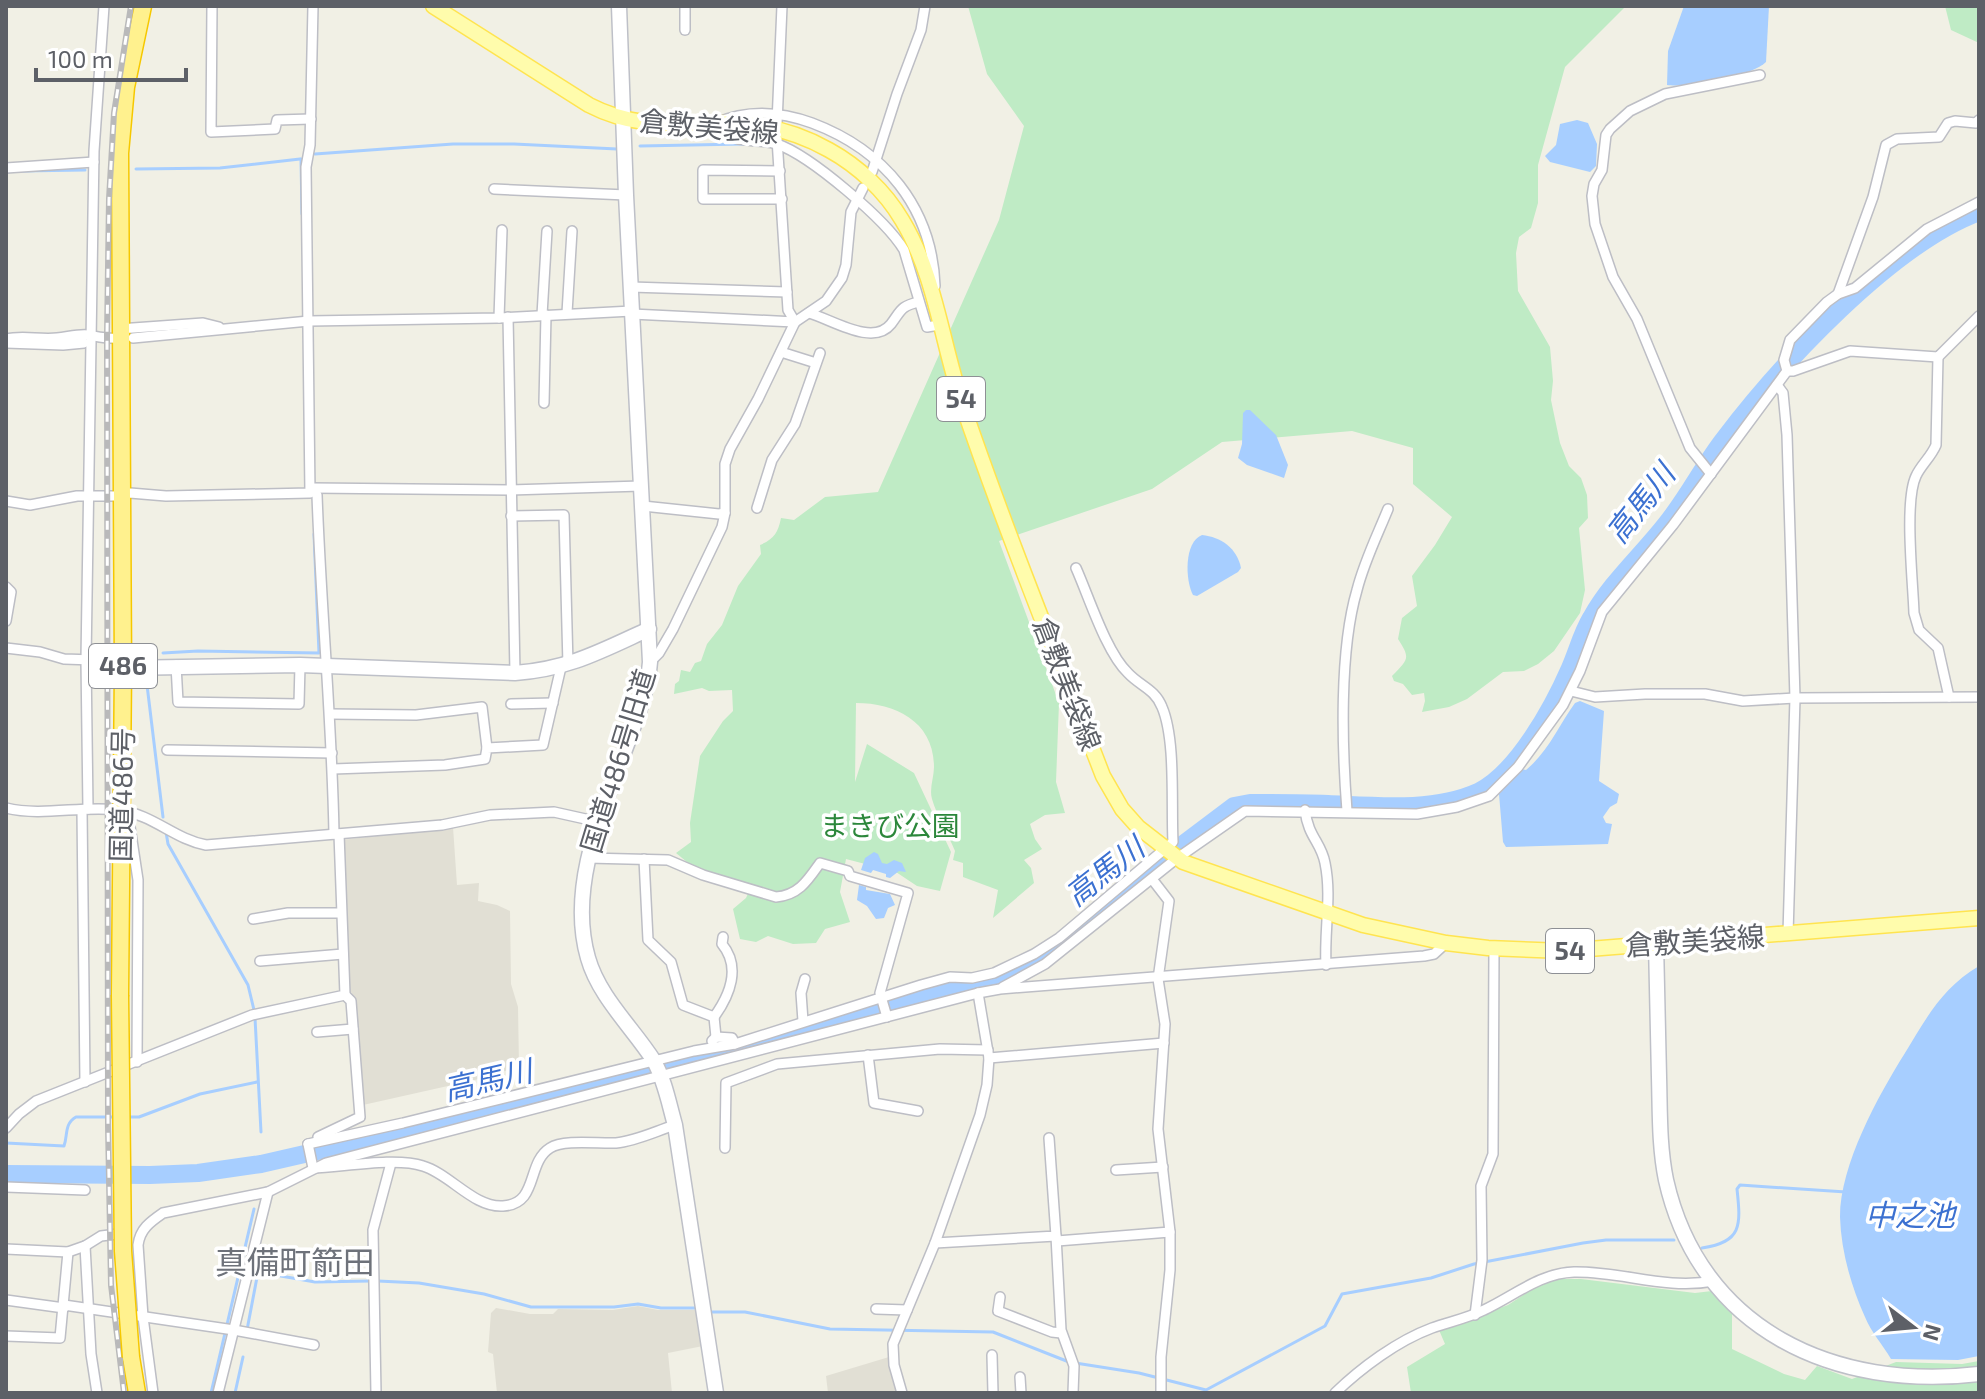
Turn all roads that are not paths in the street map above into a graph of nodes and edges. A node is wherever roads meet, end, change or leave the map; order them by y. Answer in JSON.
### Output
{"nodes":[{"id":1,"x":104,"y":6,"type":"edge"},
{"id":2,"x":143,"y":6,"type":"edge"},
{"id":3,"x":212,"y":6,"type":"edge"},
{"id":4,"x":313,"y":6,"type":"edge"},
{"id":5,"x":433,"y":6,"type":"edge"},
{"id":6,"x":619,"y":6,"type":"edge"},
{"id":7,"x":685,"y":6,"type":"edge"},
{"id":8,"x":782,"y":6,"type":"edge"},
{"id":9,"x":925,"y":6,"type":"edge"},
{"id":10,"x":685,"y":30,"type":"dead end"},
{"id":11,"x":1760,"y":75,"type":"dead end"},
{"id":12,"x":777,"y":118,"type":"junction"},
{"id":13,"x":311,"y":119,"type":"junction"},
{"id":14,"x":623,"y":120,"type":"junction"},
{"id":15,"x":1979,"y":120,"type":"edge"},
{"id":16,"x":716,"y":123,"type":"junction"},
{"id":17,"x":777,"y":141,"type":"junction"},
{"id":18,"x":878,"y":160,"type":"junction"},
{"id":19,"x":94,"y":162,"type":"junction"},
{"id":20,"x":6,"y":168,"type":"edge"},
{"id":21,"x":780,"y":171,"type":"junction"},
{"id":22,"x":872,"y":172,"type":"dead end"},
{"id":23,"x":863,"y":188,"type":"dead end"},
{"id":24,"x":494,"y":189,"type":"dead end"},
{"id":25,"x":626,"y":195,"type":"junction"},
{"id":26,"x":782,"y":199,"type":"junction"},
{"id":27,"x":857,"y":200,"type":"junction"},
{"id":28,"x":1979,"y":202,"type":"edge"},
{"id":29,"x":502,"y":230,"type":"dead end"},
{"id":30,"x":547,"y":231,"type":"dead end"},
{"id":31,"x":572,"y":231,"type":"dead end"},
{"id":32,"x":631,"y":287,"type":"junction"},
{"id":33,"x":787,"y":292,"type":"junction"},
{"id":34,"x":1838,"y":294,"type":"junction"},
{"id":35,"x":919,"y":302,"type":"junction"},
{"id":36,"x":935,"y":310,"type":"junction"},
{"id":37,"x":632,"y":312,"type":"junction"},
{"id":38,"x":567,"y":313,"type":"junction"},
{"id":39,"x":809,"y":313,"type":"junction"},
{"id":40,"x":544,"y":315,"type":"junction"},
{"id":41,"x":1979,"y":316,"type":"edge"},
{"id":42,"x":503,"y":318,"type":"junction"},
{"id":43,"x":306,"y":322,"type":"junction"},
{"id":44,"x":795,"y":322,"type":"junction"},
{"id":45,"x":939,"y":325,"type":"junction"},
{"id":46,"x":227,"y":329,"type":"junction"},
{"id":47,"x":124,"y":335,"type":"junction"},
{"id":48,"x":87,"y":339,"type":"junction"},
{"id":49,"x":6,"y":341,"type":"edge"},
{"id":50,"x":781,"y":352,"type":"junction"},
{"id":51,"x":820,"y":353,"type":"dead end"},
{"id":52,"x":1938,"y":357,"type":"junction"},
{"id":53,"x":816,"y":363,"type":"junction"},
{"id":54,"x":1787,"y":371,"type":"junction"},
{"id":55,"x":1777,"y":385,"type":"junction"},
{"id":56,"x":544,"y":403,"type":"dead end"},
{"id":57,"x":1711,"y":474,"type":"junction"},
{"id":58,"x":641,"y":486,"type":"junction"},
{"id":59,"x":510,"y":490,"type":"junction"},
{"id":60,"x":310,"y":492,"type":"junction"},
{"id":61,"x":120,"y":495,"type":"junction"},
{"id":62,"x":90,"y":497,"type":"junction"},
{"id":63,"x":6,"y":501,"type":"edge"},
{"id":64,"x":643,"y":506,"type":"junction"},
{"id":65,"x":757,"y":508,"type":"dead end"},
{"id":66,"x":1388,"y":509,"type":"dead end"},
{"id":67,"x":725,"y":513,"type":"junction"},
{"id":68,"x":511,"y":516,"type":"junction"},
{"id":69,"x":1076,"y":568,"type":"dead end"},
{"id":70,"x":6,"y":587,"type":"edge"},
{"id":71,"x":6,"y":621,"type":"edge"},
{"id":72,"x":649,"y":629,"type":"junction"},
{"id":73,"x":6,"y":648,"type":"edge"},
{"id":74,"x":86,"y":660,"type":"junction"},
{"id":75,"x":650,"y":662,"type":"junction"},
{"id":76,"x":123,"y":664,"type":"junction"},
{"id":77,"x":176,"y":665,"type":"junction"},
{"id":78,"x":300,"y":665,"type":"junction"},
{"id":79,"x":326,"y":666,"type":"junction"},
{"id":80,"x":564,"y":666,"type":"junction"},
{"id":81,"x":515,"y":673,"type":"junction"},
{"id":82,"x":1571,"y":691,"type":"junction"},
{"id":83,"x":1949,"y":697,"type":"junction"},
{"id":84,"x":1979,"y":697,"type":"edge"},
{"id":85,"x":1795,"y":698,"type":"junction"},
{"id":86,"x":553,"y":703,"type":"junction"},
{"id":87,"x":511,"y":704,"type":"dead end"},
{"id":88,"x":330,"y":714,"type":"junction"},
{"id":89,"x":487,"y":748,"type":"junction"},
{"id":90,"x":167,"y":750,"type":"dead end"},
{"id":91,"x":332,"y":753,"type":"junction"},
{"id":92,"x":333,"y":769,"type":"junction"},
{"id":93,"x":1347,"y":807,"type":"junction"},
{"id":94,"x":6,"y":808,"type":"edge"},
{"id":95,"x":85,"y":810,"type":"junction"},
{"id":96,"x":121,"y":810,"type":"junction"},
{"id":97,"x":1305,"y":810,"type":"junction"},
{"id":98,"x":599,"y":822,"type":"junction"},
{"id":99,"x":337,"y":834,"type":"junction"},
{"id":100,"x":1170,"y":854,"type":"junction"},
{"id":101,"x":588,"y":858,"type":"junction"},
{"id":102,"x":644,"y":859,"type":"junction"},
{"id":103,"x":1152,"y":879,"type":"junction"},
{"id":104,"x":341,"y":913,"type":"junction"},
{"id":105,"x":1327,"y":913,"type":"junction"},
{"id":106,"x":1979,"y":918,"type":"edge"},
{"id":107,"x":253,"y":919,"type":"dead end"},
{"id":108,"x":1788,"y":934,"type":"junction"},
{"id":109,"x":723,"y":937,"type":"dead end"},
{"id":110,"x":1446,"y":943,"type":"junction"},
{"id":111,"x":1656,"y":943,"type":"junction"},
{"id":112,"x":1494,"y":948,"type":"junction"},
{"id":113,"x":343,"y":954,"type":"junction"},
{"id":114,"x":260,"y":961,"type":"dead end"},
{"id":115,"x":1326,"y":965,"type":"junction"},
{"id":116,"x":805,"y":979,"type":"dead end"},
{"id":117,"x":1158,"y":979,"type":"junction"},
{"id":118,"x":1000,"y":989,"type":"junction"},
{"id":119,"x":978,"y":993,"type":"junction"},
{"id":120,"x":345,"y":995,"type":"junction"},
{"id":121,"x":885,"y":1008,"type":"junction"},
{"id":122,"x":714,"y":1017,"type":"junction"},
{"id":123,"x":803,"y":1021,"type":"junction"},
{"id":124,"x":353,"y":1029,"type":"junction"},
{"id":125,"x":317,"y":1032,"type":"dead end"},
{"id":126,"x":716,"y":1037,"type":"junction"},
{"id":127,"x":1164,"y":1043,"type":"junction"},
{"id":128,"x":735,"y":1044,"type":"junction"},
{"id":129,"x":694,"y":1051,"type":"junction"},
{"id":130,"x":989,"y":1054,"type":"junction"},
{"id":131,"x":868,"y":1055,"type":"junction"},
{"id":132,"x":137,"y":1062,"type":"junction"},
{"id":133,"x":657,"y":1068,"type":"junction"},
{"id":134,"x":85,"y":1082,"type":"junction"},
{"id":135,"x":918,"y":1111,"type":"dead end"},
{"id":136,"x":675,"y":1125,"type":"junction"},
{"id":137,"x":6,"y":1128,"type":"edge"},
{"id":138,"x":1049,"y":1138,"type":"dead end"},
{"id":139,"x":308,"y":1146,"type":"junction"},
{"id":140,"x":725,"y":1148,"type":"dead end"},
{"id":141,"x":391,"y":1163,"type":"junction"},
{"id":142,"x":312,"y":1166,"type":"junction"},
{"id":143,"x":1163,"y":1167,"type":"junction"},
{"id":144,"x":1116,"y":1170,"type":"dead end"},
{"id":145,"x":6,"y":1187,"type":"edge"},
{"id":146,"x":85,"y":1190,"type":"dead end"},
{"id":147,"x":268,"y":1192,"type":"junction"},
{"id":148,"x":1170,"y":1232,"type":"junction"},
{"id":149,"x":139,"y":1235,"type":"junction"},
{"id":150,"x":1056,"y":1238,"type":"junction"},
{"id":151,"x":935,"y":1243,"type":"junction"},
{"id":152,"x":85,"y":1246,"type":"junction"},
{"id":153,"x":6,"y":1249,"type":"edge"},
{"id":154,"x":68,"y":1252,"type":"junction"},
{"id":155,"x":1714,"y":1281,"type":"junction"},
{"id":156,"x":1000,"y":1297,"type":"dead end"},
{"id":157,"x":6,"y":1300,"type":"edge"},
{"id":158,"x":64,"y":1307,"type":"junction"},
{"id":159,"x":88,"y":1308,"type":"junction"},
{"id":160,"x":876,"y":1309,"type":"dead end"},
{"id":161,"x":907,"y":1310,"type":"junction"},
{"id":162,"x":1475,"y":1315,"type":"junction"},
{"id":163,"x":143,"y":1317,"type":"junction"},
{"id":164,"x":236,"y":1330,"type":"junction"},
{"id":165,"x":1061,"y":1333,"type":"junction"},
{"id":166,"x":6,"y":1336,"type":"edge"},
{"id":167,"x":314,"y":1345,"type":"dead end"},
{"id":168,"x":992,"y":1355,"type":"dead end"},
{"id":169,"x":1979,"y":1374,"type":"edge"},
{"id":170,"x":1020,"y":1377,"type":"dead end"},
{"id":171,"x":97,"y":1393,"type":"edge"},
{"id":172,"x":137,"y":1393,"type":"edge"},
{"id":173,"x":153,"y":1393,"type":"edge"},
{"id":174,"x":218,"y":1393,"type":"edge"},
{"id":175,"x":376,"y":1393,"type":"edge"},
{"id":176,"x":716,"y":1393,"type":"edge"},
{"id":177,"x":902,"y":1393,"type":"edge"},
{"id":178,"x":993,"y":1393,"type":"edge"},
{"id":179,"x":1021,"y":1393,"type":"edge"},
{"id":180,"x":1073,"y":1393,"type":"edge"},
{"id":181,"x":1161,"y":1393,"type":"edge"},
{"id":182,"x":1335,"y":1393,"type":"edge"}],
"edges":[{"from":1,"to":19,"type":"street"},
{"from":2,"to":47,"type":"highway","name":"国道486号","number":"486"},
{"from":3,"to":13,"type":"street"},
{"from":4,"to":13,"type":"street"},
{"from":5,"to":14,"type":"main road","name":"倉敷美袋線","number":"54"},
{"from":6,"to":14,"type":"street","name":"国道486号旧道"},
{"from":7,"to":10,"type":"street"},
{"from":8,"to":12,"type":"street"},
{"from":9,"to":18,"type":"street"},
{"from":11,"to":57,"type":"street"},
{"from":12,"to":16,"type":"street"},
{"from":12,"to":18,"type":"street"},
{"from":13,"to":43,"type":"street"},
{"from":14,"to":16,"type":"main road","name":"倉敷美袋線","number":"54"},
{"from":14,"to":25,"type":"street","name":"国道486号旧道"},
{"from":15,"to":34,"type":"street"},
{"from":16,"to":17,"type":"street"},
{"from":16,"to":36,"type":"main road","name":"倉敷美袋線","number":"54"},
{"from":17,"to":21,"type":"street"},
{"from":17,"to":27,"type":"street"},
{"from":18,"to":22,"type":"street"},
{"from":18,"to":36,"type":"street"},
{"from":19,"to":20,"type":"street"},
{"from":19,"to":48,"type":"street"},
{"from":21,"to":26,"type":"street"},
{"from":21,"to":26,"type":"street"},
{"from":23,"to":27,"type":"street"},
{"from":24,"to":25,"type":"street"},
{"from":25,"to":32,"type":"street","name":"国道486号旧道"},
{"from":26,"to":33,"type":"street"},
{"from":27,"to":35,"type":"street"},
{"from":27,"to":39,"type":"street"},
{"from":28,"to":34,"type":"street"},
{"from":29,"to":42,"type":"street"},
{"from":30,"to":40,"type":"street"},
{"from":31,"to":38,"type":"street"},
{"from":32,"to":33,"type":"street"},
{"from":32,"to":37,"type":"street","name":"国道486号旧道"},
{"from":33,"to":44,"type":"street"},
{"from":34,"to":54,"type":"street"},
{"from":35,"to":39,"type":"street"},
{"from":35,"to":45,"type":"street"},
{"from":36,"to":45,"type":"main road","name":"倉敷美袋線","number":"54"},
{"from":37,"to":38,"type":"street"},
{"from":37,"to":44,"type":"street"},
{"from":37,"to":58,"type":"street","name":"国道486号旧道"},
{"from":38,"to":40,"type":"street"},
{"from":39,"to":44,"type":"street"},
{"from":40,"to":42,"type":"street"},
{"from":40,"to":56,"type":"street"},
{"from":41,"to":52,"type":"street"},
{"from":42,"to":43,"type":"street"},
{"from":42,"to":59,"type":"street"},
{"from":43,"to":46,"type":"street"},
{"from":43,"to":60,"type":"street"},
{"from":44,"to":50,"type":"street"},
{"from":45,"to":100,"type":"main road","name":"倉敷美袋線","number":"54"},
{"from":46,"to":47,"type":"street"},
{"from":46,"to":47,"type":"street"},
{"from":47,"to":48,"type":"street"},
{"from":47,"to":61,"type":"highway","name":"国道486号","number":"486"},
{"from":48,"to":49,"type":"street"},
{"from":48,"to":62,"type":"street"},
{"from":50,"to":53,"type":"street"},
{"from":50,"to":67,"type":"street"},
{"from":51,"to":53,"type":"street"},
{"from":52,"to":54,"type":"street"},
{"from":52,"to":83,"type":"street"},
{"from":53,"to":65,"type":"street"},
{"from":54,"to":55,"type":"street"},
{"from":55,"to":57,"type":"street"},
{"from":55,"to":85,"type":"street"},
{"from":57,"to":82,"type":"street"},
{"from":58,"to":59,"type":"street"},
{"from":58,"to":64,"type":"street","name":"国道486号旧道"},
{"from":59,"to":60,"type":"street"},
{"from":59,"to":68,"type":"street"},
{"from":60,"to":61,"type":"street"},
{"from":60,"to":79,"type":"street"},
{"from":61,"to":62,"type":"street"},
{"from":61,"to":76,"type":"highway","name":"国道486号","number":"486"},
{"from":62,"to":63,"type":"street"},
{"from":62,"to":74,"type":"street"},
{"from":64,"to":67,"type":"street"},
{"from":64,"to":72,"type":"street","name":"国道486号旧道"},
{"from":66,"to":93,"type":"street"},
{"from":67,"to":75,"type":"street"},
{"from":68,"to":80,"type":"street"},
{"from":68,"to":81,"type":"street"},
{"from":69,"to":100,"type":"street"},
{"from":70,"to":71,"type":"street"},
{"from":72,"to":75,"type":"street","name":"国道486号旧道"},
{"from":72,"to":80,"type":"street"},
{"from":73,"to":74,"type":"street"},
{"from":74,"to":76,"type":"street"},
{"from":74,"to":95,"type":"street"},
{"from":75,"to":98,"type":"street","name":"国道486号旧道"},
{"from":76,"to":77,"type":"street"},
{"from":76,"to":96,"type":"highway","name":"国道486号","number":"486"},
{"from":77,"to":78,"type":"street"},
{"from":77,"to":78,"type":"street"},
{"from":78,"to":79,"type":"street"},
{"from":79,"to":81,"type":"street"},
{"from":79,"to":88,"type":"street"},
{"from":80,"to":81,"type":"street"},
{"from":80,"to":86,"type":"street"},
{"from":82,"to":85,"type":"street"},
{"from":82,"to":93,"type":"street"},
{"from":83,"to":84,"type":"street"},
{"from":83,"to":85,"type":"street"},
{"from":85,"to":108,"type":"street"},
{"from":86,"to":87,"type":"street"},
{"from":86,"to":89,"type":"street"},
{"from":88,"to":89,"type":"street"},
{"from":88,"to":91,"type":"street"},
{"from":89,"to":92,"type":"street"},
{"from":90,"to":91,"type":"street"},
{"from":91,"to":92,"type":"street"},
{"from":92,"to":99,"type":"street"},
{"from":93,"to":97,"type":"street"},
{"from":94,"to":95,"type":"street"},
{"from":95,"to":96,"type":"street"},
{"from":95,"to":134,"type":"street"},
{"from":96,"to":99,"type":"street"},
{"from":96,"to":132,"type":"street"},
{"from":96,"to":172,"type":"highway","name":"国道486号","number":"486","bridge":true},
{"from":97,"to":100,"type":"street"},
{"from":97,"to":105,"type":"street"},
{"from":98,"to":99,"type":"street"},
{"from":98,"to":101,"type":"street","name":"国道486号旧道"},
{"from":99,"to":104,"type":"street"},
{"from":100,"to":103,"type":"street"},
{"from":100,"to":105,"type":"main road","name":"倉敷美袋線","number":"54"},
{"from":100,"to":121,"type":"street"},
{"from":101,"to":102,"type":"street"},
{"from":101,"to":133,"type":"street","name":"国道486号旧道"},
{"from":102,"to":121,"type":"street"},
{"from":102,"to":122,"type":"street"},
{"from":103,"to":117,"type":"street"},
{"from":103,"to":118,"type":"street"},
{"from":104,"to":107,"type":"street"},
{"from":104,"to":113,"type":"street"},
{"from":105,"to":110,"type":"main road","name":"倉敷美袋線","number":"54"},
{"from":105,"to":115,"type":"street"},
{"from":106,"to":108,"type":"main road","name":"倉敷美袋線","number":"54"},
{"from":108,"to":111,"type":"main road","name":"倉敷美袋線","number":"54"},
{"from":109,"to":122,"type":"street"},
{"from":110,"to":112,"type":"main road","name":"倉敷美袋線","number":"54"},
{"from":110,"to":115,"type":"street"},
{"from":111,"to":112,"type":"main road","name":"倉敷美袋線","number":"54"},
{"from":111,"to":155,"type":"street"},
{"from":112,"to":162,"type":"street"},
{"from":113,"to":114,"type":"street"},
{"from":113,"to":120,"type":"street"},
{"from":115,"to":117,"type":"street"},
{"from":116,"to":123,"type":"street"},
{"from":117,"to":118,"type":"street"},
{"from":117,"to":127,"type":"street"},
{"from":118,"to":119,"type":"street"},
{"from":119,"to":121,"type":"street"},
{"from":119,"to":130,"type":"street"},
{"from":120,"to":124,"type":"street"},
{"from":120,"to":132,"type":"street"},
{"from":121,"to":123,"type":"street"},
{"from":121,"to":133,"type":"street"},
{"from":122,"to":126,"type":"street"},
{"from":123,"to":128,"type":"street"},
{"from":124,"to":125,"type":"street"},
{"from":124,"to":139,"type":"street"},
{"from":126,"to":128,"type":"street"},
{"from":126,"to":129,"type":"street"},
{"from":127,"to":130,"type":"street"},
{"from":127,"to":143,"type":"street"},
{"from":128,"to":129,"type":"street"},
{"from":129,"to":133,"type":"street"},
{"from":130,"to":131,"type":"street"},
{"from":130,"to":151,"type":"street"},
{"from":131,"to":135,"type":"street"},
{"from":131,"to":140,"type":"street"},
{"from":132,"to":134,"type":"street"},
{"from":133,"to":136,"type":"street","name":"国道486号旧道"},
{"from":133,"to":139,"type":"street"},
{"from":133,"to":142,"type":"street"},
{"from":134,"to":137,"type":"street"},
{"from":136,"to":141,"type":"street"},
{"from":136,"to":176,"type":"street","name":"国道486号旧道"},
{"from":138,"to":150,"type":"street"},
{"from":139,"to":142,"type":"street"},
{"from":141,"to":142,"type":"street"},
{"from":141,"to":175,"type":"street"},
{"from":142,"to":147,"type":"street"},
{"from":143,"to":144,"type":"street"},
{"from":143,"to":148,"type":"street"},
{"from":145,"to":146,"type":"street"},
{"from":147,"to":149,"type":"street"},
{"from":147,"to":164,"type":"street"},
{"from":148,"to":150,"type":"street"},
{"from":148,"to":181,"type":"street"},
{"from":149,"to":152,"type":"street"},
{"from":149,"to":163,"type":"street"},
{"from":150,"to":151,"type":"street"},
{"from":150,"to":165,"type":"street"},
{"from":151,"to":161,"type":"street"},
{"from":152,"to":154,"type":"street"},
{"from":152,"to":159,"type":"street"},
{"from":153,"to":154,"type":"street"},
{"from":154,"to":158,"type":"street"},
{"from":155,"to":162,"type":"street"},
{"from":155,"to":169,"type":"street"},
{"from":156,"to":165,"type":"street"},
{"from":157,"to":158,"type":"street"},
{"from":158,"to":159,"type":"street"},
{"from":158,"to":166,"type":"street"},
{"from":159,"to":163,"type":"street"},
{"from":159,"to":171,"type":"street"},
{"from":160,"to":161,"type":"street"},
{"from":161,"to":177,"type":"street"},
{"from":162,"to":182,"type":"street"},
{"from":163,"to":164,"type":"street"},
{"from":163,"to":173,"type":"street"},
{"from":164,"to":167,"type":"street"},
{"from":164,"to":174,"type":"street"},
{"from":165,"to":180,"type":"street"},
{"from":168,"to":178,"type":"street"},
{"from":170,"to":179,"type":"street"}]}
